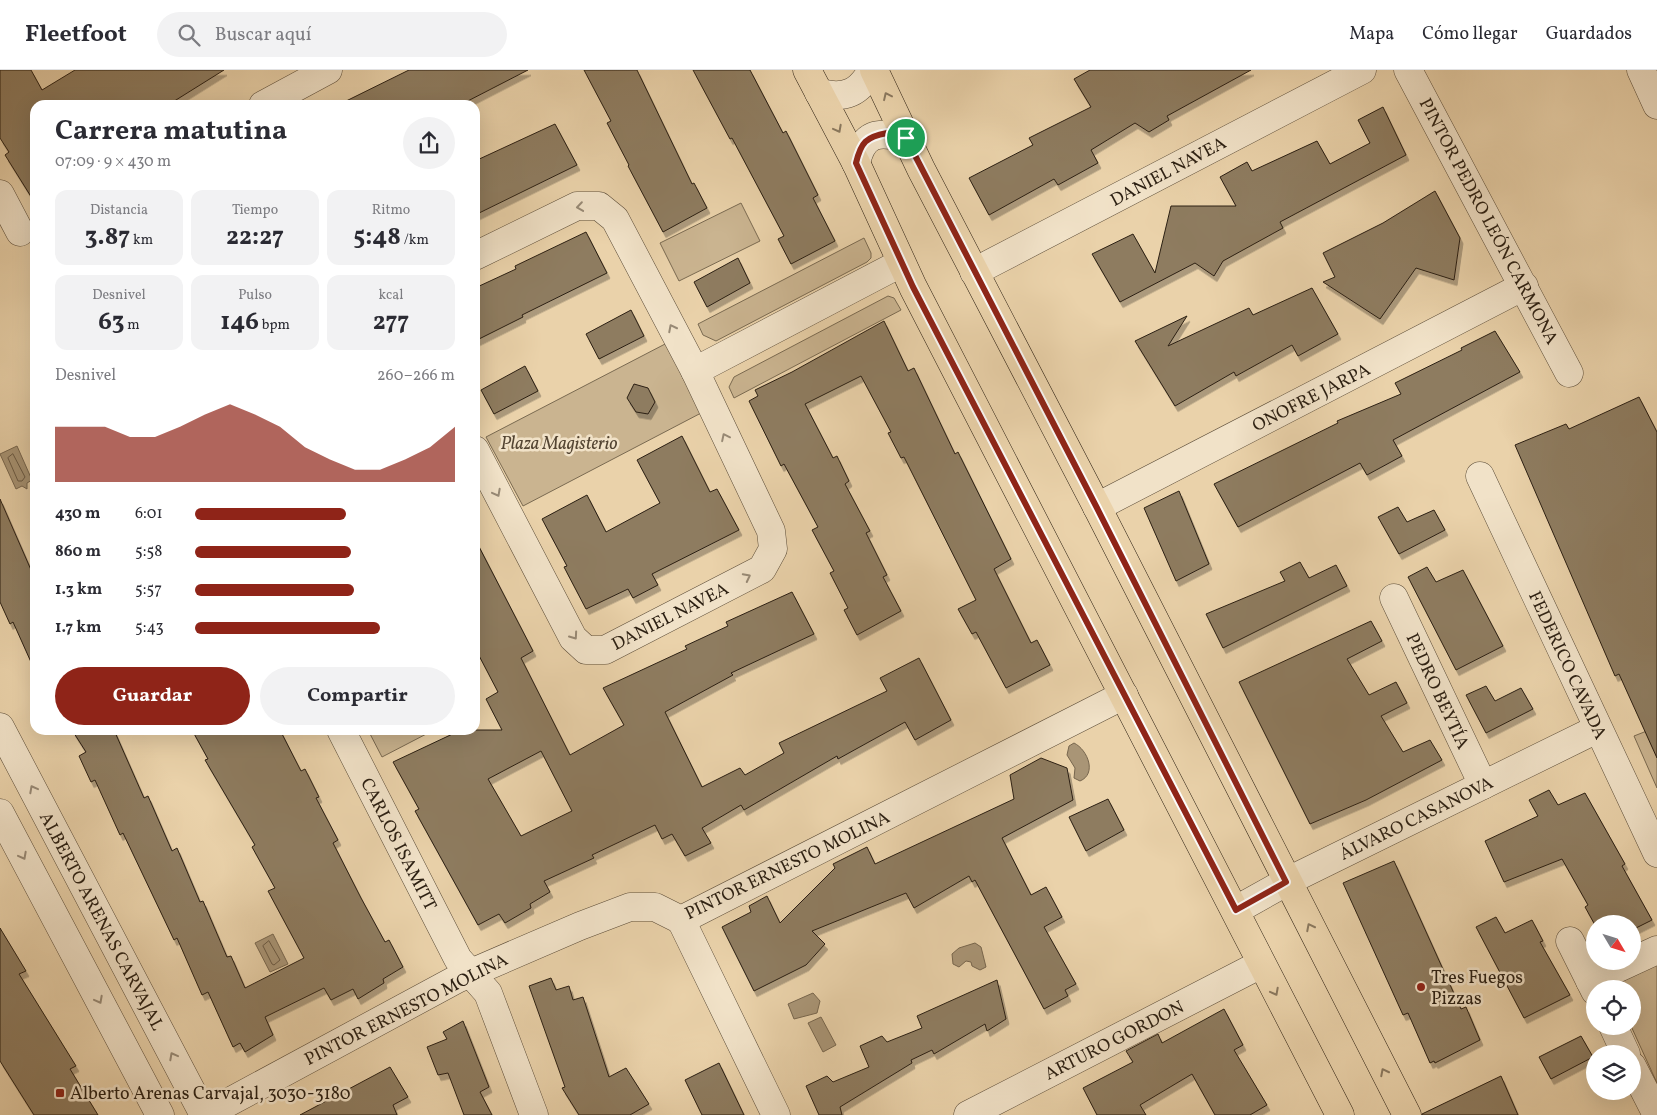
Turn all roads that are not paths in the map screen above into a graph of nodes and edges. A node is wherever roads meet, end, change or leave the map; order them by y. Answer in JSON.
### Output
{"nodes":[{"id":1,"x":873,"y":70,"type":"edge"},
{"id":2,"x":1362,"y":70,"type":"edge"},
{"id":3,"x":1408,"y":70,"type":"edge"},
{"id":4,"x":318,"y":72,"type":"edge"},
{"id":5,"x":1646,"y":72,"type":"edge"},
{"id":6,"x":813,"y":82,"type":"edge"},
{"id":7,"x":271,"y":100,"type":"edge"},
{"id":8,"x":1657,"y":105,"type":"edge"},
{"id":9,"x":906,"y":138,"type":"junction"},
{"id":10,"x":856,"y":163,"type":"junction"},
{"id":11,"x":0,"y":194,"type":"edge"},
{"id":12,"x":18,"y":233,"type":"edge"},
{"id":13,"x":480,"y":254,"type":"edge"},
{"id":14,"x":901,"y":263,"type":"junction"},
{"id":15,"x":974,"y":272,"type":"junction"},
{"id":16,"x":1524,"y":286,"type":"junction"},
{"id":17,"x":694,"y":371,"type":"junction"},
{"id":18,"x":1569,"y":373,"type":"dead end"},
{"id":19,"x":480,"y":460,"type":"edge"},
{"id":20,"x":1480,"y":476,"type":"dead end"},
{"id":21,"x":1097,"y":508,"type":"junction"},
{"id":22,"x":1394,"y":598,"type":"dead end"},
{"id":23,"x":1124,"y":695,"type":"junction"},
{"id":24,"x":0,"y":727,"type":"edge"},
{"id":25,"x":1597,"y":729,"type":"junction"},
{"id":26,"x":344,"y":735,"type":"edge"},
{"id":27,"x":1483,"y":785,"type":"junction"},
{"id":28,"x":0,"y":813,"type":"edge"},
{"id":29,"x":1657,"y":853,"type":"edge"},
{"id":30,"x":1286,"y":882,"type":"junction"},
{"id":31,"x":1236,"y":910,"type":"junction"},
{"id":32,"x":681,"y":920,"type":"junction"},
{"id":33,"x":1570,"y":941,"type":"dead end"},
{"id":34,"x":1657,"y":950,"type":"edge"},
{"id":35,"x":1261,"y":964,"type":"junction"},
{"id":36,"x":464,"y":966,"type":"junction"},
{"id":37,"x":1590,"y":980,"type":"edge"},
{"id":38,"x":1604,"y":980,"type":"edge"},
{"id":39,"x":1641,"y":1084,"type":"edge"},
{"id":40,"x":160,"y":1115,"type":"edge"},
{"id":41,"x":205,"y":1115,"type":"edge"},
{"id":42,"x":534,"y":1115,"type":"edge"},
{"id":43,"x":776,"y":1115,"type":"edge"},
{"id":44,"x":968,"y":1115,"type":"edge"},
{"id":45,"x":1340,"y":1115,"type":"edge"},
{"id":46,"x":1407,"y":1115,"type":"edge"},
{"id":47,"x":1657,"y":1115,"type":"edge"}],
"edges":[{"from":1,"to":6,"type":"street"},
{"from":9,"to":1,"type":"main road","one_way":true},
{"from":2,"to":15,"type":"street","name":"DANIEL NAVEA"},
{"from":3,"to":16,"type":"street","name":"PINTOR PEDRO LEÓN CARMONA"},
{"from":4,"to":7,"type":"street"},
{"from":5,"to":8,"type":"street"},
{"from":6,"to":10,"type":"main road","one_way":true},
{"from":9,"to":10,"type":"street"},
{"from":9,"to":15,"type":"main road"},
{"from":10,"to":14,"type":"main road"},
{"from":11,"to":12,"type":"street"},
{"from":17,"to":13,"type":"street","name":"DANIEL NAVEA","one_way":true},
{"from":14,"to":17,"type":"street"},
{"from":14,"to":23,"type":"main road"},
{"from":15,"to":21,"type":"main road"},
{"from":16,"to":18,"type":"street","name":"PINTOR PEDRO LEÓN CARMONA"},
{"from":16,"to":21,"type":"street","name":"ONOFRE JARPA"},
{"from":19,"to":17,"type":"street","name":"DANIEL NAVEA","one_way":true},
{"from":20,"to":25,"type":"street","name":"FEDERICO CAVADA"},
{"from":21,"to":30,"type":"main road"},
{"from":22,"to":27,"type":"street","name":"PEDRO BEYTÍA"},
{"from":23,"to":31,"type":"main road"},
{"from":23,"to":32,"type":"street","name":"PINTOR ERNESTO MOLINA"},
{"from":41,"to":24,"type":"street","name":"ALBERTO ARENAS CARVAJAL","one_way":true},
{"from":25,"to":27,"type":"street","name":"ÁLVARO CASANOVA"},
{"from":25,"to":29,"type":"street","name":"FEDERICO CAVADA"},
{"from":26,"to":36,"type":"street","name":"CARLOS ISAMITT"},
{"from":27,"to":30,"type":"street","name":"ÁLVARO CASANOVA"},
{"from":28,"to":40,"type":"street","one_way":true},
{"from":30,"to":31,"type":"street","name":"ÁLVARO CASANOVA"},
{"from":46,"to":30,"type":"main road","one_way":true},
{"from":31,"to":35,"type":"main road"},
{"from":32,"to":36,"type":"street","name":"PINTOR ERNESTO MOLINA"},
{"from":32,"to":43,"type":"street"},
{"from":33,"to":37,"type":"street"},
{"from":34,"to":38,"type":"street"},
{"from":35,"to":44,"type":"street","name":"ARTURO GORDON"},
{"from":35,"to":45,"type":"main road","one_way":true},
{"from":36,"to":41,"type":"street","name":"PINTOR ERNESTO MOLINA"},
{"from":36,"to":42,"type":"street","name":"CARLOS ISAMITT"},
{"from":39,"to":47,"type":"street"}]}
